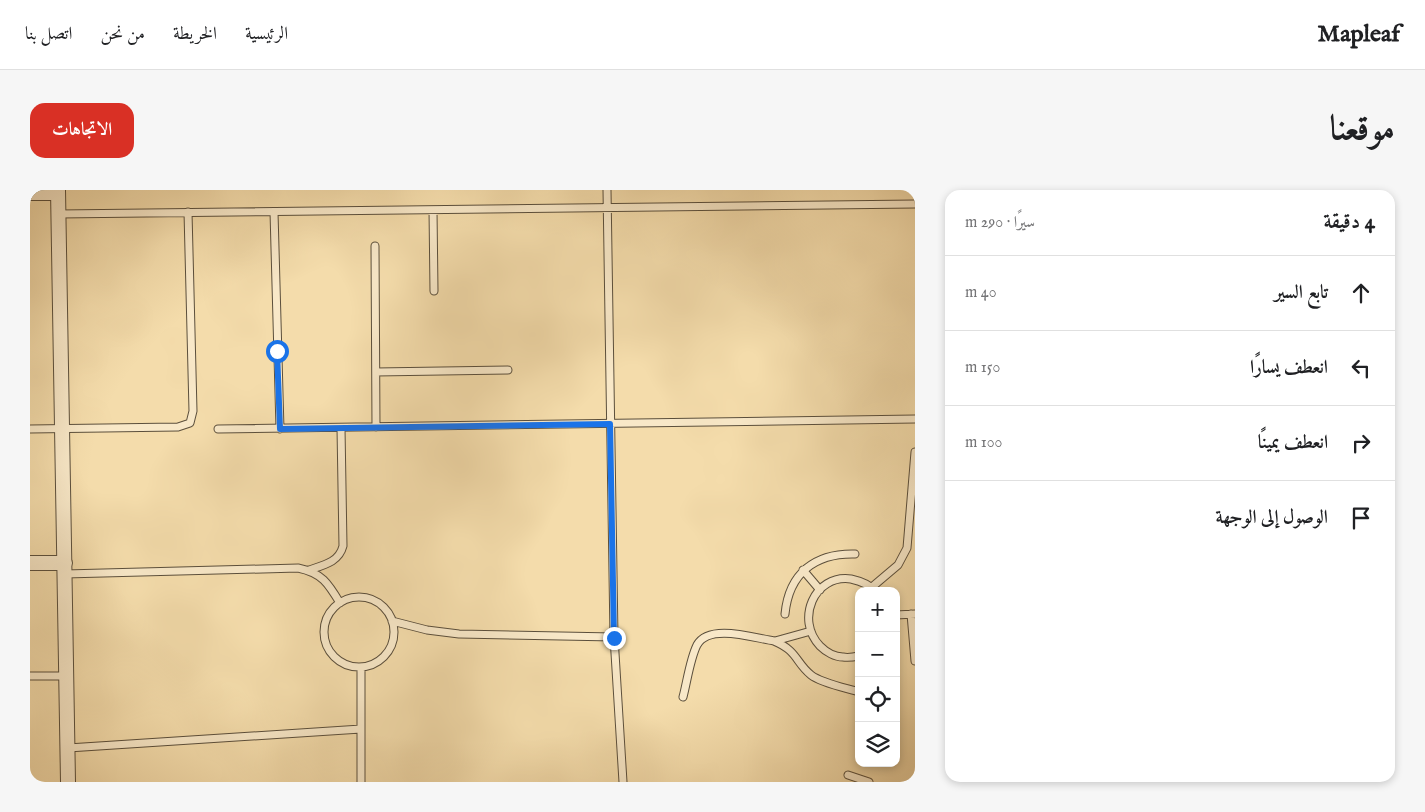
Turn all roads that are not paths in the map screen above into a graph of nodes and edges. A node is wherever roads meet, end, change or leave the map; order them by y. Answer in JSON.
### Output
{"nodes":[{"id":1,"x":607,"y":190,"type":"edge"},
{"id":2,"x":58,"y":192,"type":"edge"},
{"id":3,"x":30,"y":194,"type":"edge"},
{"id":4,"x":915,"y":204,"type":"edge"},
{"id":5,"x":608,"y":208,"type":"junction"},
{"id":6,"x":433,"y":210,"type":"junction"},
{"id":7,"x":188,"y":212,"type":"junction"},
{"id":8,"x":274,"y":212,"type":"junction"},
{"id":9,"x":59,"y":214,"type":"junction"},
{"id":10,"x":376,"y":246,"type":"dead end"},
{"id":11,"x":434,"y":290,"type":"dead end"},
{"id":12,"x":508,"y":370,"type":"dead end"},
{"id":13,"x":376,"y":372,"type":"junction"},
{"id":14,"x":915,"y":419,"type":"edge"},
{"id":15,"x":610,"y":424,"type":"junction"},
{"id":16,"x":376,"y":427,"type":"junction"},
{"id":17,"x":30,"y":428,"type":"edge"},
{"id":18,"x":63,"y":428,"type":"junction"},
{"id":19,"x":341,"y":428,"type":"junction"},
{"id":20,"x":218,"y":429,"type":"dead end"},
{"id":21,"x":280,"y":429,"type":"junction"},
{"id":22,"x":915,"y":452,"type":"edge"},
{"id":23,"x":855,"y":554,"type":"dead end"},
{"id":24,"x":30,"y":563,"type":"edge"},
{"id":25,"x":65,"y":568,"type":"junction"},
{"id":26,"x":309,"y":570,"type":"junction"},
{"id":27,"x":803,"y":570,"type":"junction"},
{"id":28,"x":870,"y":587,"type":"edge"},
{"id":29,"x":876,"y":587,"type":"edge"},
{"id":30,"x":820,"y":590,"type":"junction"},
{"id":31,"x":340,"y":602,"type":"junction"},
{"id":32,"x":785,"y":614,"type":"dead end"},
{"id":33,"x":913,"y":614,"type":"edge"},
{"id":34,"x":900,"y":615,"type":"edge"},
{"id":35,"x":392,"y":621,"type":"junction"},
{"id":36,"x":811,"y":631,"type":"junction"},
{"id":37,"x":614,"y":638,"type":"junction"},
{"id":38,"x":774,"y":641,"type":"junction"},
{"id":39,"x":855,"y":656,"type":"edge"},
{"id":40,"x":915,"y":661,"type":"edge"},
{"id":41,"x":361,"y":667,"type":"junction"},
{"id":42,"x":30,"y":676,"type":"edge"},
{"id":43,"x":67,"y":676,"type":"junction"},
{"id":44,"x":855,"y":691,"type":"edge"},
{"id":45,"x":683,"y":698,"type":"dead end"},
{"id":46,"x":361,"y":728,"type":"junction"},
{"id":47,"x":68,"y":748,"type":"junction"},
{"id":48,"x":848,"y":775,"type":"dead end"},
{"id":49,"x":68,"y":782,"type":"edge"},
{"id":50,"x":361,"y":782,"type":"edge"},
{"id":51,"x":622,"y":782,"type":"edge"},
{"id":52,"x":869,"y":782,"type":"edge"}],
"edges":[{"from":1,"to":5,"type":"lane"},
{"from":2,"to":3,"type":"street"},
{"from":2,"to":9,"type":"street"},
{"from":4,"to":5,"type":"lane"},
{"from":5,"to":6,"type":"lane"},
{"from":5,"to":15,"type":"lane"},
{"from":6,"to":8,"type":"lane"},
{"from":6,"to":11,"type":"lane"},
{"from":7,"to":8,"type":"lane"},
{"from":7,"to":9,"type":"lane"},
{"from":7,"to":18,"type":"lane"},
{"from":8,"to":21,"type":"lane"},
{"from":9,"to":18,"type":"street"},
{"from":10,"to":13,"type":"lane"},
{"from":12,"to":13,"type":"lane"},
{"from":13,"to":16,"type":"lane"},
{"from":14,"to":15,"type":"lane"},
{"from":15,"to":16,"type":"lane"},
{"from":15,"to":37,"type":"lane"},
{"from":16,"to":19,"type":"lane"},
{"from":17,"to":18,"type":"lane"},
{"from":18,"to":25,"type":"street"},
{"from":19,"to":21,"type":"lane"},
{"from":19,"to":26,"type":"lane"},
{"from":20,"to":21,"type":"lane"},
{"from":22,"to":29,"type":"lane"},
{"from":23,"to":27,"type":"lane"},
{"from":24,"to":25,"type":"street"},
{"from":25,"to":26,"type":"lane"},
{"from":25,"to":43,"type":"street"},
{"from":26,"to":31,"type":"lane"},
{"from":27,"to":30,"type":"lane"},
{"from":27,"to":32,"type":"lane"},
{"from":28,"to":30,"type":"lane"},
{"from":30,"to":36,"type":"lane"},
{"from":31,"to":35,"type":"lane"},
{"from":31,"to":41,"type":"lane"},
{"from":33,"to":34,"type":"lane"},
{"from":33,"to":40,"type":"lane"},
{"from":35,"to":37,"type":"lane"},
{"from":35,"to":41,"type":"lane"},
{"from":36,"to":38,"type":"lane"},
{"from":36,"to":39,"type":"lane"},
{"from":37,"to":51,"type":"lane"},
{"from":38,"to":44,"type":"lane"},
{"from":38,"to":45,"type":"lane"},
{"from":41,"to":46,"type":"lane"},
{"from":42,"to":43,"type":"lane"},
{"from":43,"to":47,"type":"street"},
{"from":46,"to":47,"type":"lane"},
{"from":46,"to":50,"type":"lane"},
{"from":47,"to":49,"type":"street"},
{"from":48,"to":52,"type":"lane"}]}
